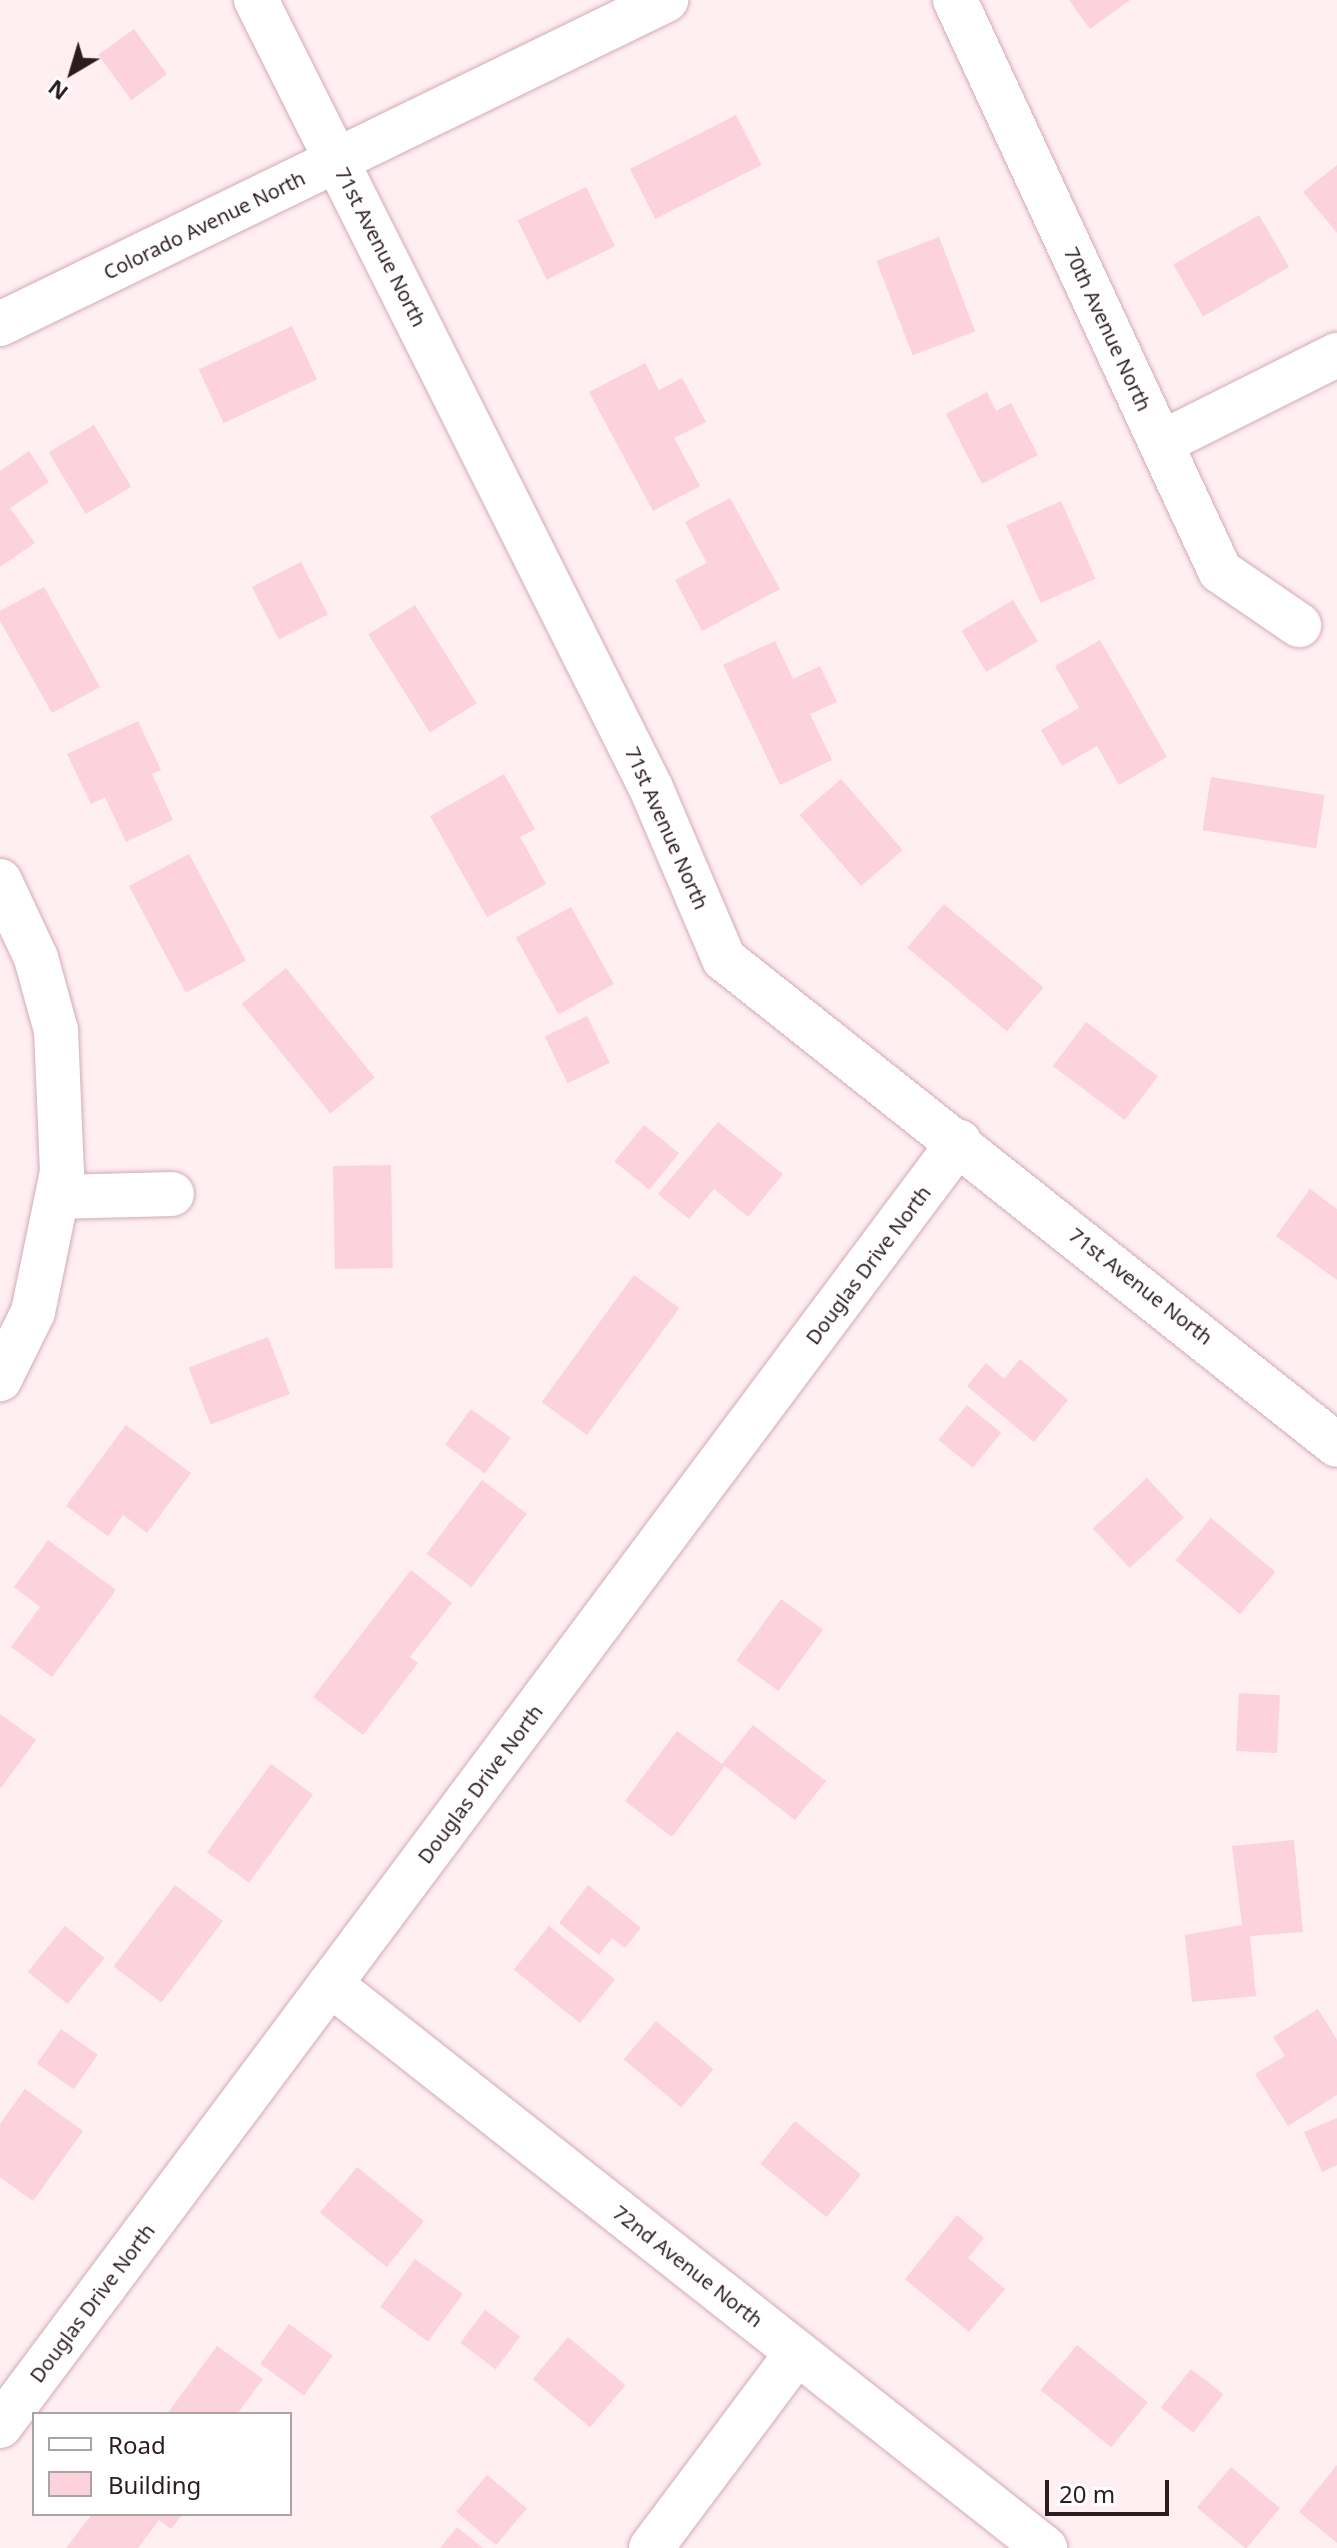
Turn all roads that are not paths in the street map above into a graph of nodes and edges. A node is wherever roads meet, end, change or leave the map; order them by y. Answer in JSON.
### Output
{"nodes":[{"id":1,"x":256,"y":0,"type":"edge"},
{"id":2,"x":666,"y":0,"type":"edge"},
{"id":3,"x":955,"y":0,"type":"edge"},
{"id":4,"x":337,"y":160,"type":"junction"},
{"id":5,"x":0,"y":324,"type":"edge"},
{"id":6,"x":1337,"y":355,"type":"edge"},
{"id":7,"x":1161,"y":443,"type":"junction"},
{"id":8,"x":1299,"y":625,"type":"dead end"},
{"id":9,"x":0,"y":881,"type":"edge"},
{"id":10,"x":959,"y":1142,"type":"junction"},
{"id":11,"x":172,"y":1194,"type":"dead end"},
{"id":12,"x":58,"y":1197,"type":"junction"},
{"id":13,"x":0,"y":1379,"type":"edge"},
{"id":14,"x":1331,"y":1434,"type":"edge"},
{"id":15,"x":330,"y":1984,"type":"junction"},
{"id":16,"x":797,"y":2353,"type":"junction"},
{"id":17,"x":0,"y":2426,"type":"edge"},
{"id":18,"x":651,"y":2548,"type":"edge"},
{"id":19,"x":1045,"y":2548,"type":"edge"}],
"edges":[{"from":1,"to":4,"type":"street","name":"71st Avenue North"},
{"from":2,"to":4,"type":"street","name":"Colorado Avenue North"},
{"from":3,"to":7,"type":"street","name":"70th Avenue North"},
{"from":4,"to":5,"type":"street","name":"Colorado Avenue North"},
{"from":4,"to":10,"type":"street","name":"71st Avenue North"},
{"from":6,"to":7,"type":"street"},
{"from":7,"to":8,"type":"street","name":"70th Avenue North"},
{"from":9,"to":12,"type":"street"},
{"from":10,"to":14,"type":"street","name":"71st Avenue North"},
{"from":10,"to":15,"type":"street","name":"Douglas Drive North"},
{"from":11,"to":12,"type":"street"},
{"from":12,"to":13,"type":"street"},
{"from":15,"to":16,"type":"street","name":"72nd Avenue North"},
{"from":15,"to":17,"type":"street","name":"Douglas Drive North"},
{"from":16,"to":18,"type":"street"},
{"from":16,"to":19,"type":"street","name":"72nd Avenue North"}]}
